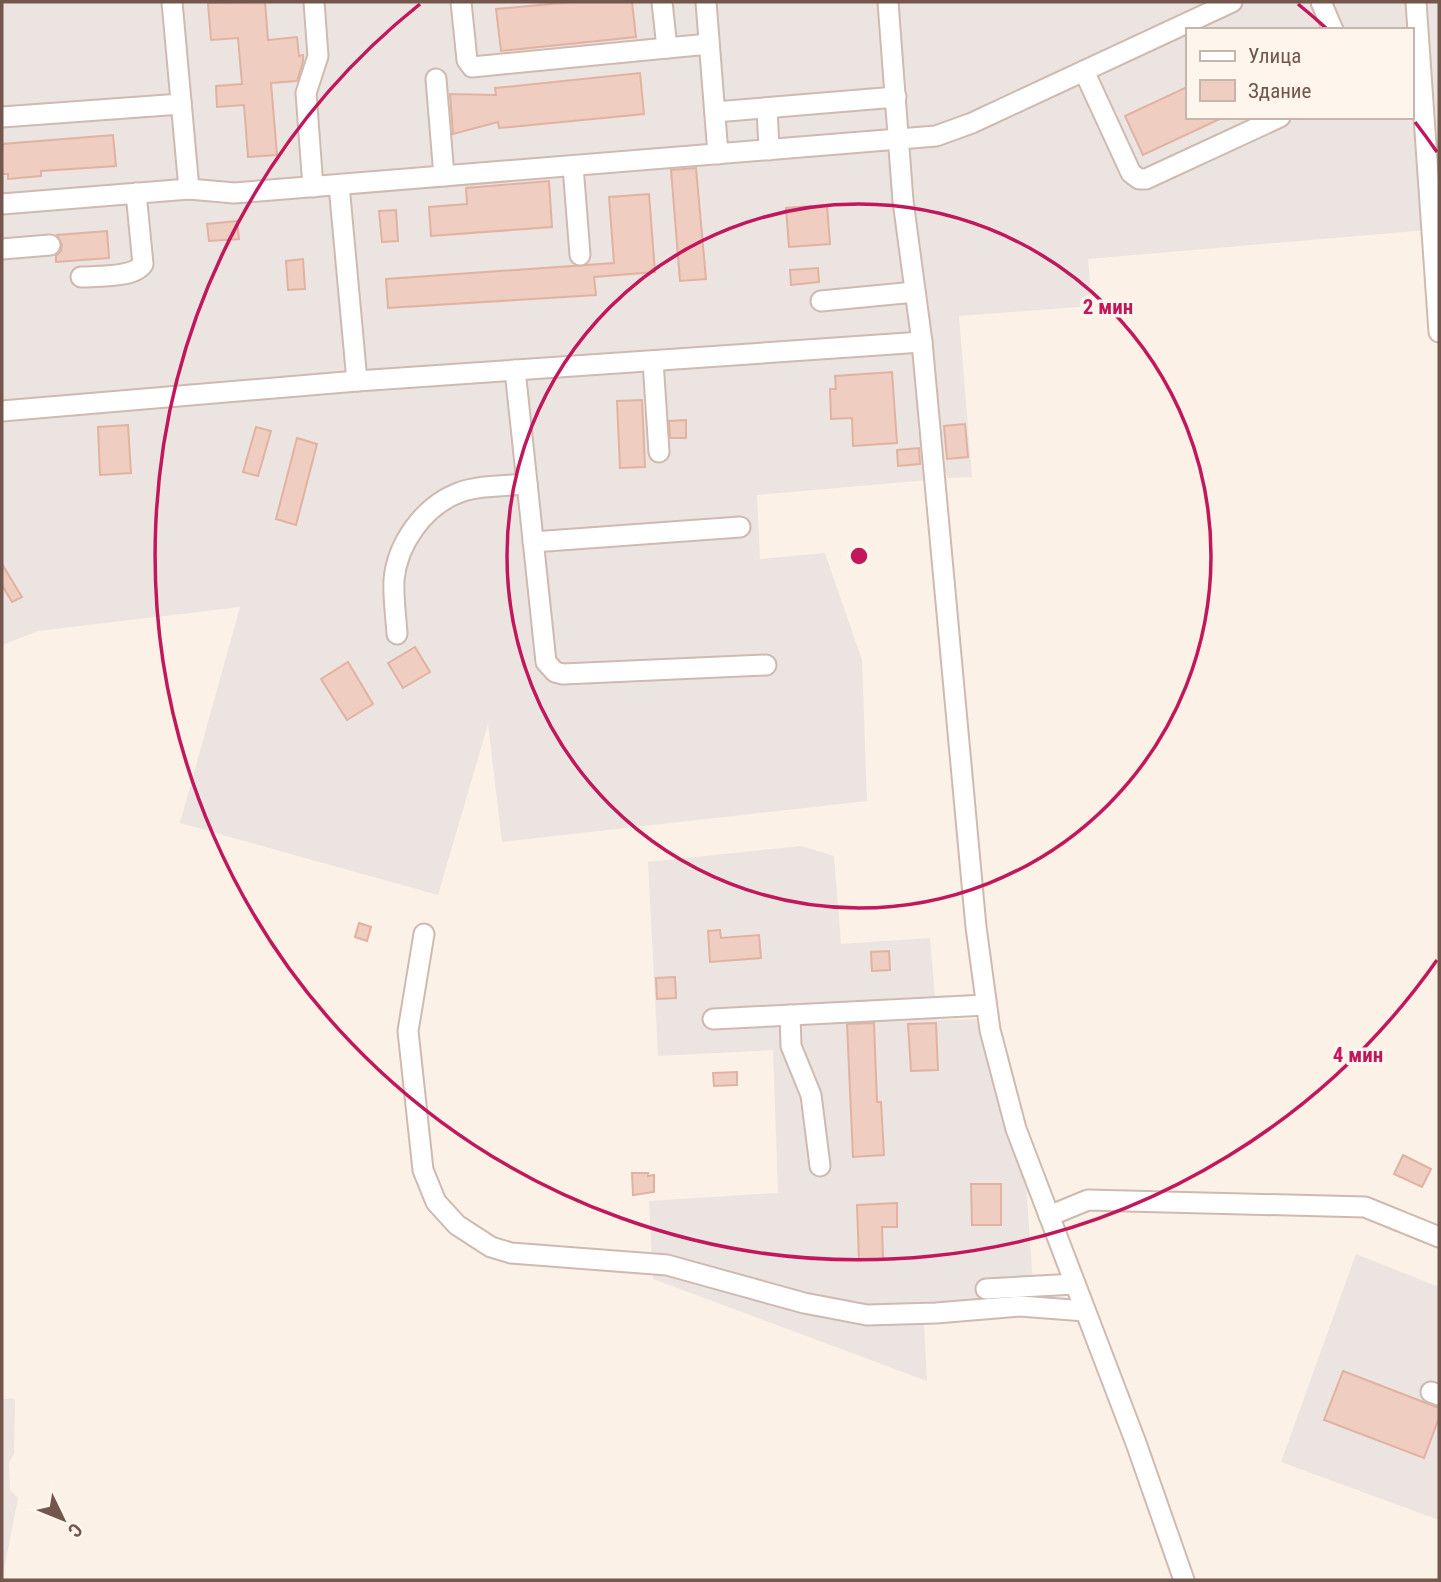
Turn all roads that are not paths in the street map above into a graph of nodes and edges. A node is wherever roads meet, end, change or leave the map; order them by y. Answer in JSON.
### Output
{"nodes":[{"id":1,"x":172,"y":2,"type":"edge"},
{"id":2,"x":314,"y":2,"type":"edge"},
{"id":3,"x":461,"y":2,"type":"edge"},
{"id":4,"x":663,"y":2,"type":"edge"},
{"id":5,"x":706,"y":2,"type":"edge"},
{"id":6,"x":888,"y":2,"type":"edge"},
{"id":7,"x":1232,"y":2,"type":"edge"},
{"id":8,"x":1321,"y":2,"type":"edge"},
{"id":9,"x":1416,"y":2,"type":"edge"},
{"id":10,"x":1332,"y":28,"type":"edge"},
{"id":11,"x":709,"y":44,"type":"junction"},
{"id":12,"x":667,"y":48,"type":"junction"},
{"id":13,"x":1084,"y":71,"type":"junction"},
{"id":14,"x":436,"y":79,"type":"dead end"},
{"id":15,"x":896,"y":97,"type":"junction"},
{"id":16,"x":181,"y":104,"type":"junction"},
{"id":17,"x":766,"y":108,"type":"junction"},
{"id":18,"x":715,"y":112,"type":"junction"},
{"id":19,"x":2,"y":117,"type":"edge"},
{"id":20,"x":1276,"y":119,"type":"edge"},
{"id":21,"x":900,"y":140,"type":"junction"},
{"id":22,"x":769,"y":150,"type":"junction"},
{"id":23,"x":718,"y":154,"type":"junction"},
{"id":24,"x":573,"y":166,"type":"junction"},
{"id":25,"x":444,"y":176,"type":"junction"},
{"id":26,"x":339,"y":185,"type":"junction"},
{"id":27,"x":313,"y":187,"type":"junction"},
{"id":28,"x":189,"y":189,"type":"junction"},
{"id":29,"x":136,"y":193,"type":"junction"},
{"id":30,"x":2,"y":204,"type":"edge"},
{"id":31,"x":50,"y":245,"type":"dead end"},
{"id":32,"x":2,"y":249,"type":"edge"},
{"id":33,"x":580,"y":255,"type":"dead end"},
{"id":34,"x":81,"y":277,"type":"dead end"},
{"id":35,"x":915,"y":292,"type":"junction"},
{"id":36,"x":821,"y":301,"type":"dead end"},
{"id":37,"x":1439,"y":332,"type":"edge"},
{"id":38,"x":922,"y":342,"type":"junction"},
{"id":39,"x":653,"y":361,"type":"junction"},
{"id":40,"x":515,"y":370,"type":"junction"},
{"id":41,"x":357,"y":381,"type":"junction"},
{"id":42,"x":2,"y":411,"type":"edge"},
{"id":43,"x":659,"y":452,"type":"dead end"},
{"id":44,"x":527,"y":484,"type":"junction"},
{"id":45,"x":740,"y":527,"type":"dead end"},
{"id":46,"x":533,"y":542,"type":"junction"},
{"id":47,"x":397,"y":634,"type":"dead end"},
{"id":48,"x":766,"y":665,"type":"dead end"},
{"id":49,"x":424,"y":934,"type":"dead end"},
{"id":50,"x":986,"y":1005,"type":"junction"},
{"id":51,"x":790,"y":1015,"type":"junction"},
{"id":52,"x":713,"y":1019,"type":"dead end"},
{"id":53,"x":820,"y":1166,"type":"dead end"},
{"id":54,"x":1049,"y":1216,"type":"junction"},
{"id":55,"x":1439,"y":1237,"type":"edge"},
{"id":56,"x":1075,"y":1284,"type":"junction"},
{"id":57,"x":986,"y":1289,"type":"dead end"},
{"id":58,"x":1085,"y":1311,"type":"junction"},
{"id":59,"x":1184,"y":1580,"type":"edge"}],
"edges":[{"from":1,"to":16,"type":"street"},
{"from":2,"to":27,"type":"street"},
{"from":3,"to":12,"type":"street"},
{"from":4,"to":12,"type":"street"},
{"from":5,"to":11,"type":"street"},
{"from":6,"to":15,"type":"street"},
{"from":7,"to":13,"type":"street"},
{"from":8,"to":10,"type":"street"},
{"from":9,"to":37,"type":"street"},
{"from":11,"to":12,"type":"street"},
{"from":11,"to":18,"type":"street"},
{"from":13,"to":20,"type":"street"},
{"from":13,"to":21,"type":"street"},
{"from":14,"to":25,"type":"street"},
{"from":15,"to":17,"type":"street"},
{"from":15,"to":21,"type":"street"},
{"from":16,"to":19,"type":"street"},
{"from":16,"to":28,"type":"street"},
{"from":17,"to":18,"type":"street"},
{"from":17,"to":22,"type":"street"},
{"from":18,"to":23,"type":"street"},
{"from":21,"to":22,"type":"street"},
{"from":21,"to":35,"type":"street"},
{"from":22,"to":23,"type":"street"},
{"from":23,"to":24,"type":"street"},
{"from":24,"to":25,"type":"street"},
{"from":24,"to":33,"type":"street"},
{"from":25,"to":26,"type":"street"},
{"from":26,"to":27,"type":"street"},
{"from":26,"to":41,"type":"street"},
{"from":27,"to":28,"type":"street"},
{"from":28,"to":29,"type":"street"},
{"from":29,"to":30,"type":"street"},
{"from":29,"to":34,"type":"street"},
{"from":31,"to":32,"type":"street"},
{"from":35,"to":36,"type":"street"},
{"from":35,"to":38,"type":"street"},
{"from":38,"to":39,"type":"street"},
{"from":38,"to":50,"type":"street"},
{"from":39,"to":40,"type":"street"},
{"from":39,"to":43,"type":"street"},
{"from":40,"to":41,"type":"street"},
{"from":40,"to":44,"type":"street"},
{"from":41,"to":42,"type":"street"},
{"from":44,"to":46,"type":"street"},
{"from":44,"to":47,"type":"street"},
{"from":45,"to":46,"type":"street"},
{"from":46,"to":48,"type":"street"},
{"from":49,"to":58,"type":"street"},
{"from":50,"to":51,"type":"street"},
{"from":50,"to":54,"type":"street"},
{"from":51,"to":52,"type":"street"},
{"from":51,"to":53,"type":"street"},
{"from":54,"to":55,"type":"street"},
{"from":54,"to":56,"type":"street"},
{"from":56,"to":57,"type":"street"},
{"from":56,"to":58,"type":"street"},
{"from":58,"to":59,"type":"street"}]}
